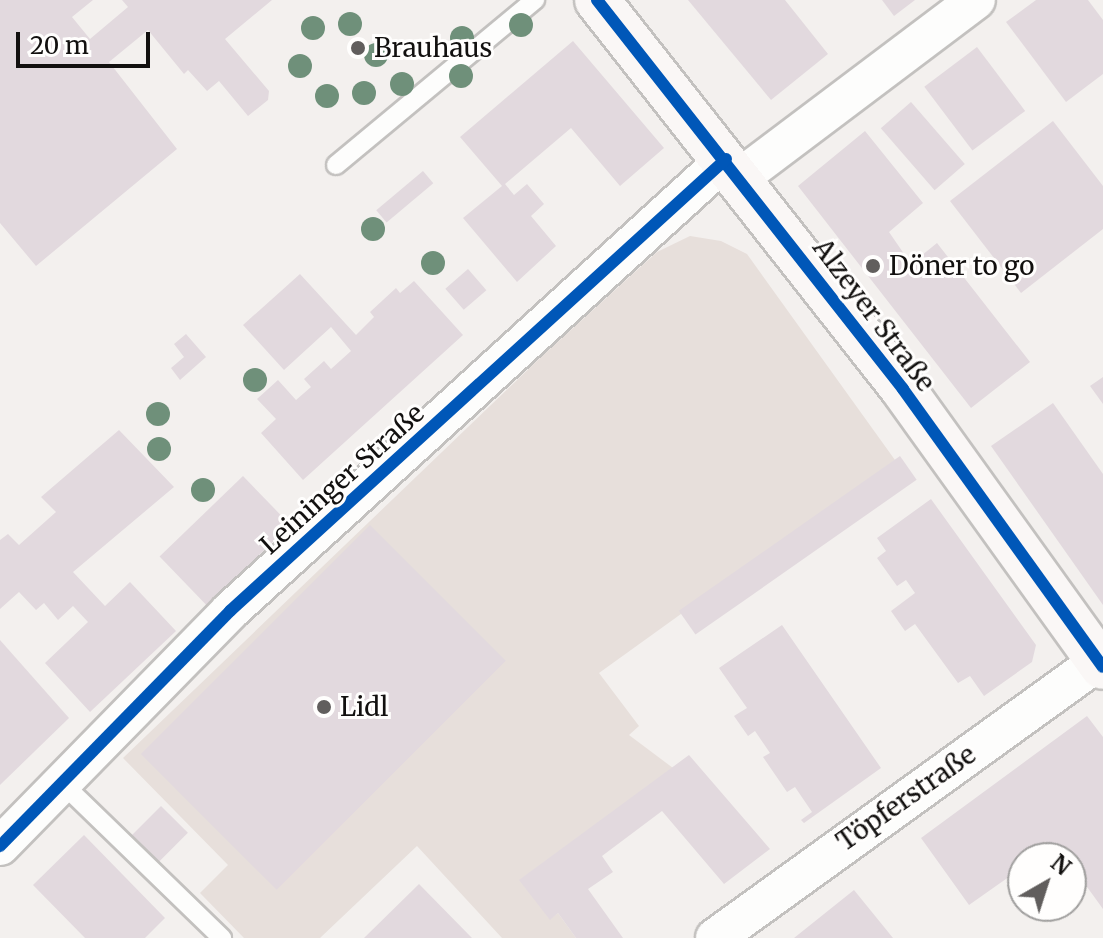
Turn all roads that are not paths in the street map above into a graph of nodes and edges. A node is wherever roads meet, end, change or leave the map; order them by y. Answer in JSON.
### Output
{"nodes":[{"id":1,"x":535,"y":0,"type":"edge"},
{"id":2,"x":597,"y":0,"type":"edge"},
{"id":3,"x":976,"y":0,"type":"edge"},
{"id":4,"x":336,"y":165,"type":"dead end"},
{"id":5,"x":734,"y":168,"type":"junction"},
{"id":6,"x":1102,"y":662,"type":"edge"},
{"id":7,"x":62,"y":783,"type":"junction"},
{"id":8,"x":0,"y":846,"type":"edge"},
{"id":9,"x":222,"y":938,"type":"edge"},
{"id":10,"x":715,"y":938,"type":"edge"}],
"edges":[{"from":1,"to":4,"type":"lane"},
{"from":2,"to":5,"type":"street","name":"Alzeyer Straße"},
{"from":3,"to":5,"type":"street","name":"Leininger Straße"},
{"from":5,"to":6,"type":"street","name":"Alzeyer Straße"},
{"from":5,"to":7,"type":"street","name":"Leininger Straße"},
{"from":6,"to":10,"type":"street","name":"Töpferstraße"},
{"from":7,"to":8,"type":"street","name":"Leininger Straße"},
{"from":7,"to":9,"type":"lane"}]}
